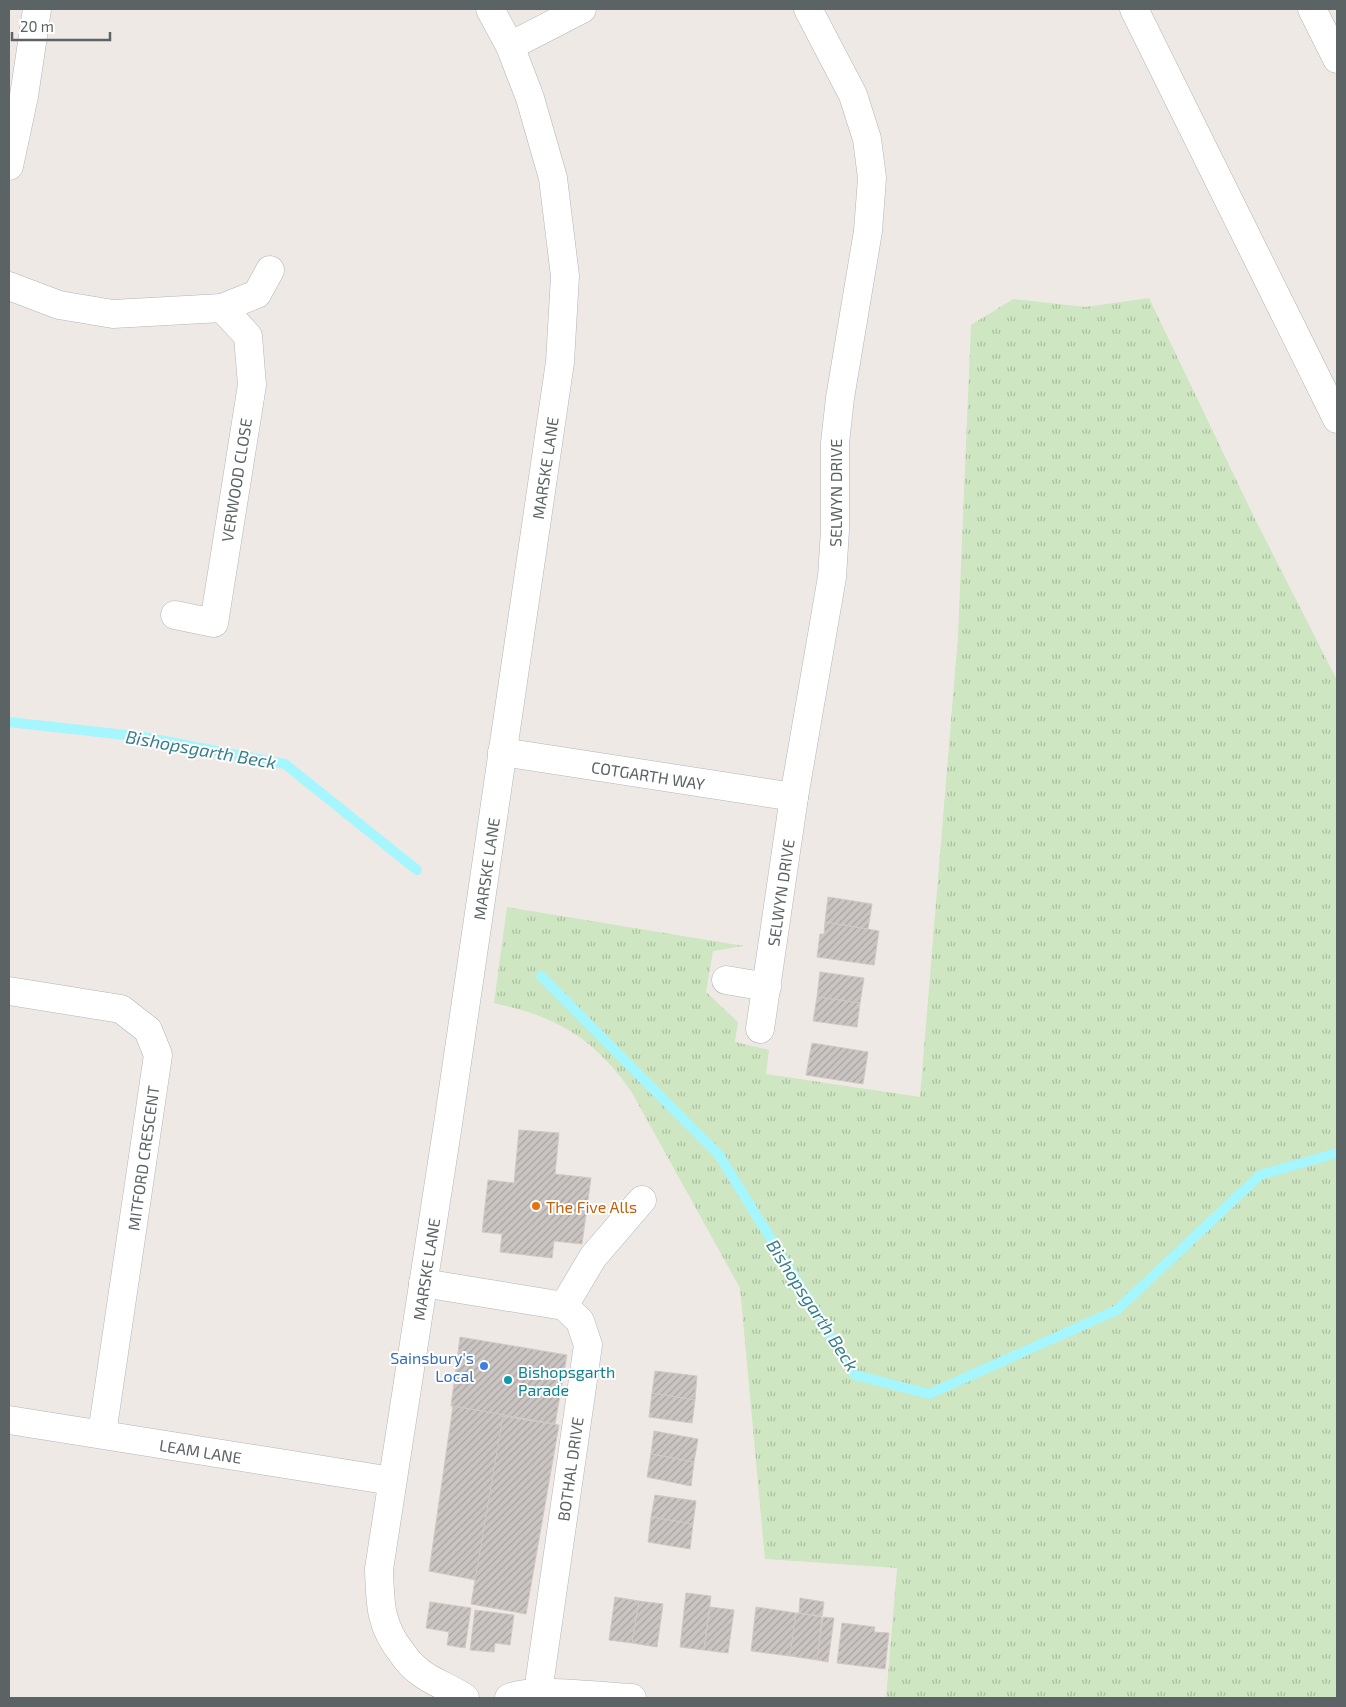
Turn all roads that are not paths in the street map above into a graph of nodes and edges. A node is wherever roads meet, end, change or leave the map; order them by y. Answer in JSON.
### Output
{"nodes":[{"id":1,"x":37,"y":9,"type":"edge"},
{"id":2,"x":490,"y":9,"type":"edge"},
{"id":3,"x":582,"y":9,"type":"edge"},
{"id":4,"x":808,"y":9,"type":"edge"},
{"id":5,"x":1134,"y":9,"type":"edge"},
{"id":6,"x":1312,"y":9,"type":"edge"},
{"id":7,"x":510,"y":46,"type":"junction"},
{"id":8,"x":1337,"y":59,"type":"edge"},
{"id":9,"x":16,"y":95,"type":"edge"},
{"id":10,"x":9,"y":166,"type":"edge"},
{"id":11,"x":270,"y":270,"type":"dead end"},
{"id":12,"x":9,"y":286,"type":"edge"},
{"id":13,"x":222,"y":308,"type":"junction"},
{"id":14,"x":1337,"y":419,"type":"edge"},
{"id":15,"x":175,"y":615,"type":"dead end"},
{"id":16,"x":502,"y":752,"type":"junction"},
{"id":17,"x":794,"y":798,"type":"junction"},
{"id":18,"x":726,"y":980,"type":"dead end"},
{"id":19,"x":767,"y":987,"type":"junction"},
{"id":20,"x":9,"y":991,"type":"edge"},
{"id":21,"x":760,"y":1029,"type":"dead end"},
{"id":22,"x":642,"y":1200,"type":"dead end"},
{"id":23,"x":423,"y":1283,"type":"junction"},
{"id":24,"x":564,"y":1306,"type":"junction"},
{"id":25,"x":9,"y":1420,"type":"edge"},
{"id":26,"x":102,"y":1434,"type":"junction"},
{"id":27,"x":392,"y":1481,"type":"junction"},
{"id":28,"x":542,"y":1693,"type":"junction"},
{"id":29,"x":465,"y":1698,"type":"edge"},
{"id":30,"x":509,"y":1698,"type":"edge"},
{"id":31,"x":632,"y":1698,"type":"edge"}],
"edges":[{"from":1,"to":9,"type":"street"},
{"from":2,"to":7,"type":"street","name":"MARSKE LANE"},
{"from":3,"to":7,"type":"street"},
{"from":4,"to":17,"type":"street","name":"SELWYN DRIVE"},
{"from":5,"to":14,"type":"street"},
{"from":6,"to":8,"type":"street"},
{"from":7,"to":16,"type":"street","name":"MARSKE LANE"},
{"from":9,"to":10,"type":"street"},
{"from":11,"to":13,"type":"street"},
{"from":12,"to":13,"type":"street"},
{"from":13,"to":15,"type":"street","name":"VERWOOD CLOSE"},
{"from":16,"to":17,"type":"street","name":"COTGARTH WAY"},
{"from":16,"to":23,"type":"street","name":"MARSKE LANE"},
{"from":17,"to":19,"type":"street","name":"SELWYN DRIVE"},
{"from":18,"to":19,"type":"street"},
{"from":19,"to":21,"type":"street","name":"SELWYN DRIVE"},
{"from":20,"to":26,"type":"street","name":"MITFORD CRESCENT"},
{"from":22,"to":24,"type":"street"},
{"from":23,"to":24,"type":"street"},
{"from":23,"to":27,"type":"street","name":"MARSKE LANE"},
{"from":24,"to":28,"type":"street","name":"BOTHAL DRIVE"},
{"from":25,"to":26,"type":"street","name":"LEAM LANE"},
{"from":26,"to":27,"type":"street","name":"LEAM LANE"},
{"from":27,"to":29,"type":"street","name":"MARSKE LANE"},
{"from":28,"to":30,"type":"street"},
{"from":28,"to":31,"type":"street"}]}
